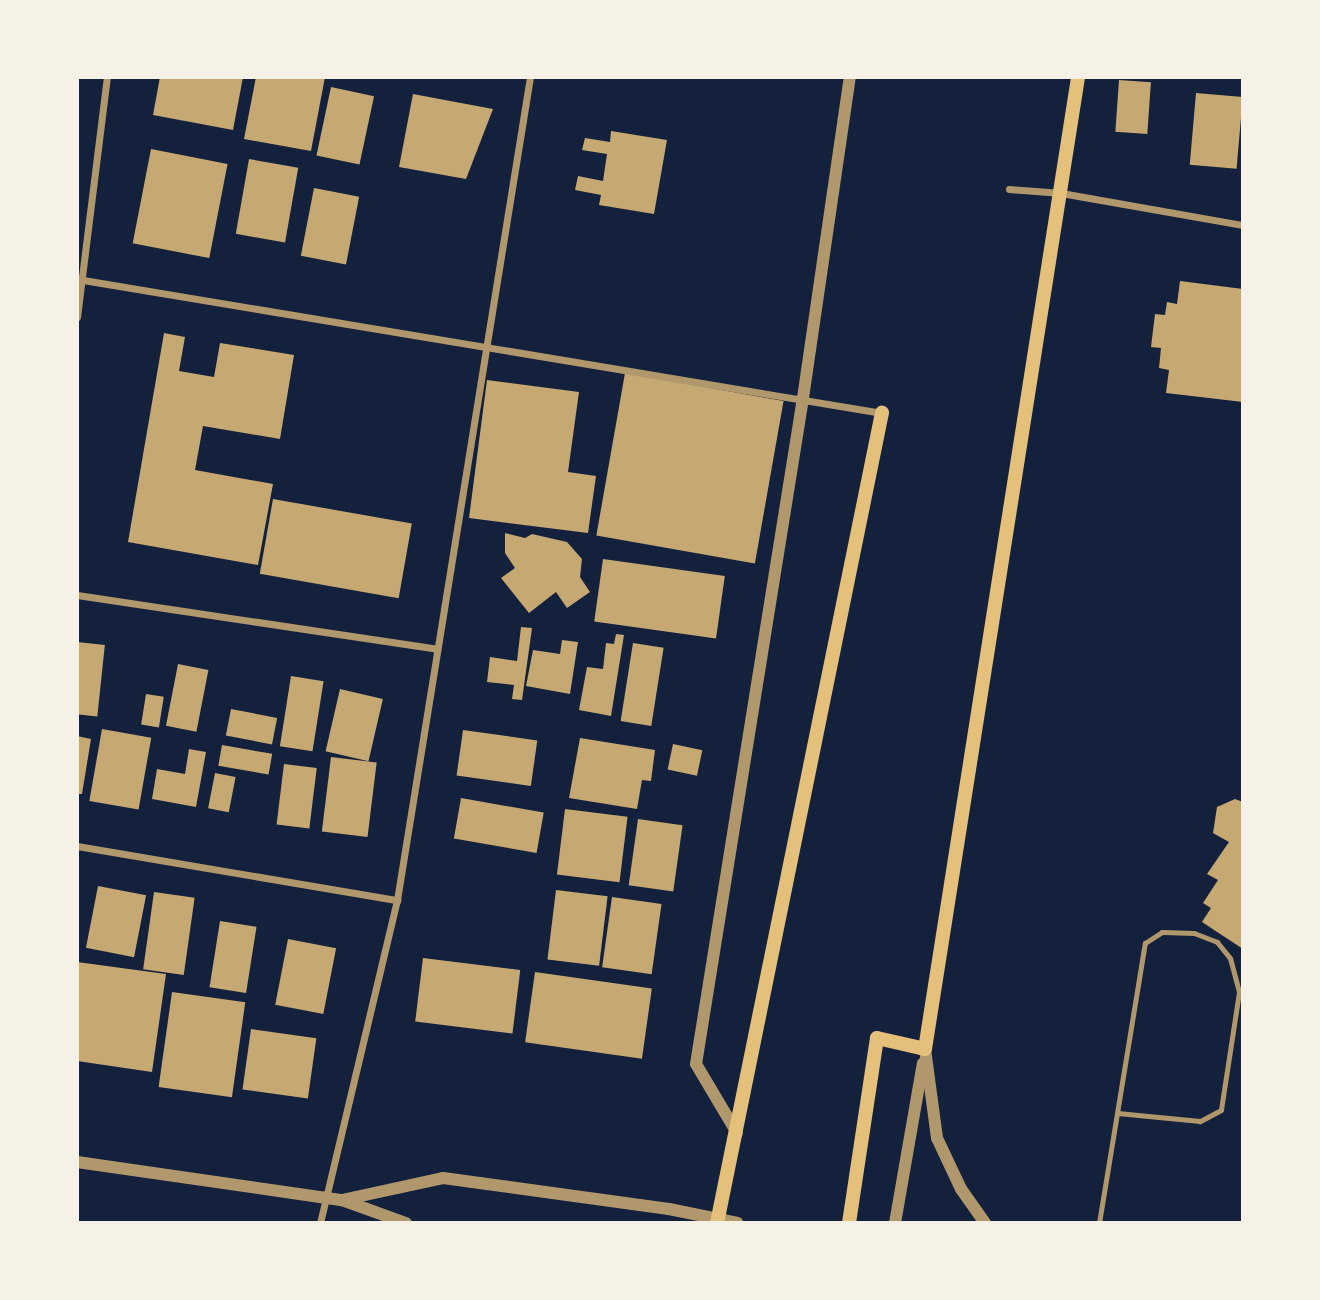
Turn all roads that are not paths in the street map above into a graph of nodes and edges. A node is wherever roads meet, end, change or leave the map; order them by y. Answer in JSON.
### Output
{"nodes":[{"id":1,"x":107,"y":77,"type":"edge"},
{"id":2,"x":530,"y":77,"type":"edge"},
{"id":3,"x":850,"y":77,"type":"edge"},
{"id":4,"x":1078,"y":77,"type":"edge"},
{"id":5,"x":1009,"y":189,"type":"dead end"},
{"id":6,"x":1061,"y":193,"type":"junction"},
{"id":7,"x":1243,"y":225,"type":"edge"},
{"id":8,"x":80,"y":279,"type":"edge"},
{"id":9,"x":77,"y":317,"type":"edge"},
{"id":10,"x":486,"y":346,"type":"junction"},
{"id":11,"x":803,"y":398,"type":"junction"},
{"id":12,"x":882,"y":413,"type":"joint"},
{"id":13,"x":77,"y":595,"type":"edge"},
{"id":14,"x":437,"y":649,"type":"junction"},
{"id":15,"x":77,"y":846,"type":"edge"},
{"id":16,"x":397,"y":900,"type":"junction"},
{"id":17,"x":925,"y":1049,"type":"junction"},
{"id":18,"x":1118,"y":1113,"type":"junction"},
{"id":19,"x":737,"y":1133,"type":"junction"},
{"id":20,"x":77,"y":1162,"type":"edge"},
{"id":21,"x":325,"y":1198,"type":"junction"},
{"id":22,"x":342,"y":1200,"type":"junction"},
{"id":23,"x":669,"y":1209,"type":"junction"},
{"id":24,"x":717,"y":1221,"type":"edge"},
{"id":25,"x":320,"y":1223,"type":"edge"},
{"id":26,"x":406,"y":1223,"type":"edge"},
{"id":27,"x":665,"y":1223,"type":"edge"},
{"id":28,"x":738,"y":1223,"type":"edge"},
{"id":29,"x":849,"y":1223,"type":"edge"},
{"id":30,"x":895,"y":1223,"type":"edge"},
{"id":31,"x":985,"y":1223,"type":"edge"},
{"id":32,"x":1099,"y":1223,"type":"edge"}],
"edges":[{"from":1,"to":8,"type":"street"},
{"from":2,"to":10,"type":"street"},
{"from":3,"to":11,"type":"street"},
{"from":4,"to":6,"type":"main road"},
{"from":5,"to":6,"type":"street"},
{"from":6,"to":7,"type":"street"},
{"from":6,"to":17,"type":"main road"},
{"from":8,"to":9,"type":"street"},
{"from":8,"to":10,"type":"street"},
{"from":10,"to":11,"type":"street"},
{"from":10,"to":14,"type":"street"},
{"from":11,"to":12,"type":"street"},
{"from":11,"to":19,"type":"street"},
{"from":12,"to":19,"type":"main road"},
{"from":13,"to":14,"type":"street"},
{"from":14,"to":16,"type":"street"},
{"from":15,"to":16,"type":"street"},
{"from":16,"to":21,"type":"street"},
{"from":17,"to":29,"type":"main road"},
{"from":17,"to":30,"type":"street"},
{"from":17,"to":31,"type":"street"},
{"from":18,"to":18,"type":"lane"},
{"from":18,"to":32,"type":"lane"},
{"from":19,"to":24,"type":"main road"},
{"from":20,"to":21,"type":"street"},
{"from":21,"to":22,"type":"street"},
{"from":21,"to":25,"type":"street"},
{"from":22,"to":23,"type":"street"},
{"from":22,"to":26,"type":"street"},
{"from":23,"to":24,"type":"street"},
{"from":23,"to":27,"type":"street"},
{"from":24,"to":28,"type":"street"}]}
